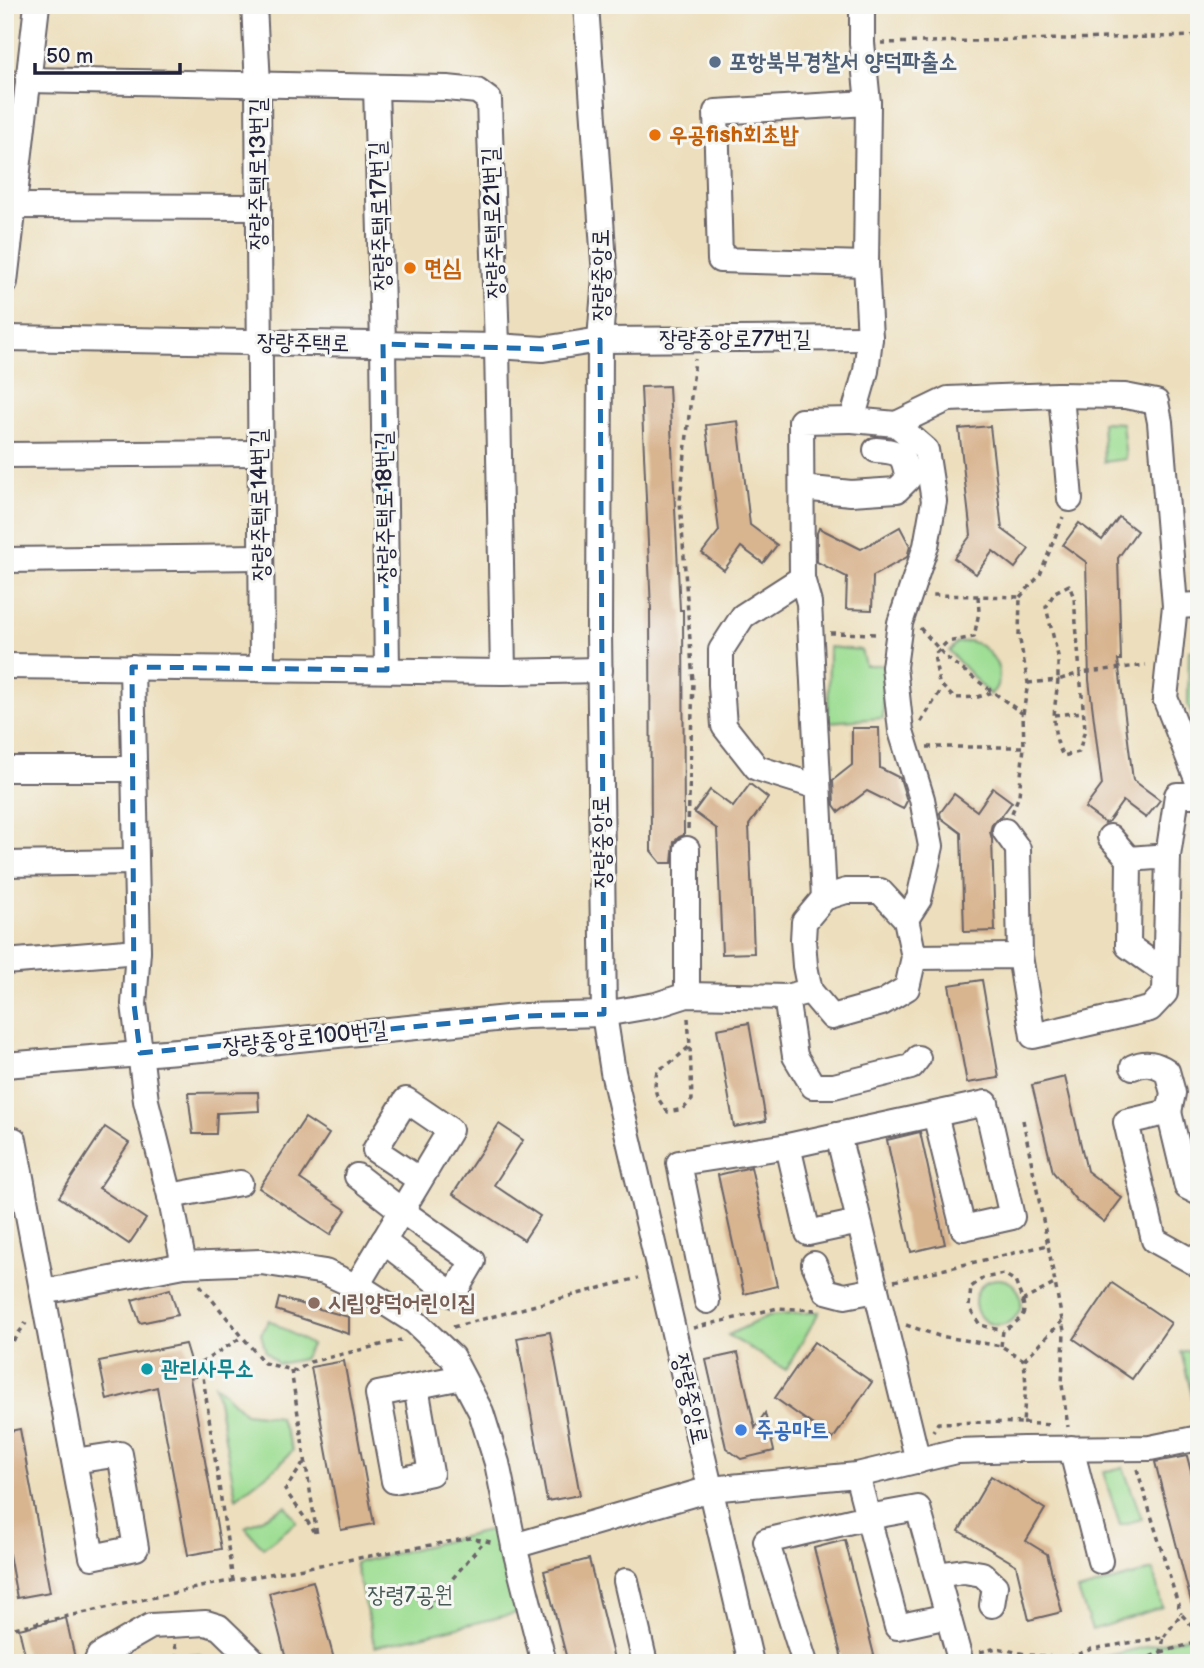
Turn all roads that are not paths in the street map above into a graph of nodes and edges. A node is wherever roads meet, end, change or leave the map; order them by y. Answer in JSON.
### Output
{"nodes":[{"id":1,"x":37,"y":5,"type":"edge"},
{"id":2,"x":254,"y":5,"type":"edge"},
{"id":3,"x":586,"y":5,"type":"edge"},
{"id":4,"x":862,"y":5,"type":"edge"},
{"id":5,"x":29,"y":80,"type":"junction"},
{"id":6,"x":258,"y":85,"type":"junction"},
{"id":7,"x":376,"y":87,"type":"junction"},
{"id":8,"x":868,"y":103,"type":"junction"},
{"id":9,"x":14,"y":206,"type":"junction"},
{"id":10,"x":258,"y":207,"type":"junction"},
{"id":11,"x":866,"y":264,"type":"junction"},
{"id":12,"x":5,"y":282,"type":"edge"},
{"id":13,"x":5,"y":338,"type":"edge"},
{"id":14,"x":870,"y":338,"type":"junction"},
{"id":15,"x":600,"y":340,"type":"junction"},
{"id":16,"x":259,"y":342,"type":"junction"},
{"id":17,"x":383,"y":344,"type":"junction"},
{"id":18,"x":497,"y":346,"type":"junction"},
{"id":19,"x":1061,"y":395,"type":"junction"},
{"id":20,"x":852,"y":420,"type":"junction"},
{"id":21,"x":896,"y":424,"type":"junction"},
{"id":22,"x":876,"y":450,"type":"dead end"},
{"id":23,"x":260,"y":453,"type":"junction"},
{"id":24,"x":5,"y":455,"type":"edge"},
{"id":25,"x":802,"y":488,"type":"junction"},
{"id":26,"x":1070,"y":499,"type":"road end"},
{"id":27,"x":261,"y":557,"type":"junction"},
{"id":28,"x":5,"y":560,"type":"edge"},
{"id":29,"x":802,"y":578,"type":"junction"},
{"id":30,"x":1187,"y":606,"type":"edge"},
{"id":31,"x":5,"y":666,"type":"edge"},
{"id":32,"x":132,"y":667,"type":"junction"},
{"id":33,"x":262,"y":669,"type":"junction"},
{"id":34,"x":387,"y":670,"type":"junction"},
{"id":35,"x":600,"y":670,"type":"junction"},
{"id":36,"x":503,"y":672,"type":"junction"},
{"id":37,"x":5,"y":769,"type":"edge"},
{"id":38,"x":134,"y":769,"type":"junction"},
{"id":39,"x":1199,"y":784,"type":"edge"},
{"id":40,"x":818,"y":787,"type":"junction"},
{"id":41,"x":1199,"y":795,"type":"edge"},
{"id":42,"x":1005,"y":831,"type":"road end"},
{"id":43,"x":1110,"y":837,"type":"dead end"},
{"id":44,"x":687,"y":849,"type":"road end"},
{"id":45,"x":1168,"y":856,"type":"junction"},
{"id":46,"x":1129,"y":859,"type":"junction"},
{"id":47,"x":136,"y":862,"type":"junction"},
{"id":48,"x":5,"y":864,"type":"edge"},
{"id":49,"x":824,"y":898,"type":"junction"},
{"id":50,"x":906,"y":919,"type":"junction"},
{"id":51,"x":138,"y":951,"type":"junction"},
{"id":52,"x":1020,"y":956,"type":"junction"},
{"id":53,"x":914,"y":957,"type":"junction"},
{"id":54,"x":5,"y":962,"type":"edge"},
{"id":55,"x":1165,"y":972,"type":"junction"},
{"id":56,"x":810,"y":991,"type":"junction"},
{"id":57,"x":687,"y":995,"type":"junction"},
{"id":58,"x":786,"y":997,"type":"junction"},
{"id":59,"x":604,"y":1014,"type":"junction"},
{"id":60,"x":140,"y":1053,"type":"junction"},
{"id":61,"x":918,"y":1058,"type":"dead end"},
{"id":62,"x":5,"y":1065,"type":"edge"},
{"id":63,"x":1133,"y":1067,"type":"dead end"},
{"id":64,"x":1170,"y":1112,"type":"junction"},
{"id":65,"x":935,"y":1114,"type":"junction"},
{"id":66,"x":838,"y":1135,"type":"junction"},
{"id":67,"x":14,"y":1140,"type":"dead end"},
{"id":68,"x":788,"y":1146,"type":"junction"},
{"id":69,"x":357,"y":1176,"type":"dead end"},
{"id":70,"x":420,"y":1180,"type":"dead end"},
{"id":71,"x":240,"y":1183,"type":"dead end"},
{"id":72,"x":1199,"y":1193,"type":"edge"},
{"id":73,"x":170,"y":1196,"type":"junction"},
{"id":74,"x":402,"y":1211,"type":"junction"},
{"id":75,"x":859,"y":1222,"type":"junction"},
{"id":76,"x":383,"y":1241,"type":"junction"},
{"id":77,"x":814,"y":1264,"type":"dead end"},
{"id":78,"x":184,"y":1265,"type":"junction"},
{"id":79,"x":1199,"y":1265,"type":"edge"},
{"id":80,"x":356,"y":1287,"type":"junction"},
{"id":81,"x":875,"y":1288,"type":"junction"},
{"id":82,"x":43,"y":1292,"type":"junction"},
{"id":83,"x":707,"y":1301,"type":"dead end"},
{"id":84,"x":462,"y":1377,"type":"junction"},
{"id":85,"x":415,"y":1387,"type":"dead end"},
{"id":86,"x":1069,"y":1437,"type":"junction"},
{"id":87,"x":1199,"y":1438,"type":"edge"},
{"id":88,"x":74,"y":1461,"type":"dead end"},
{"id":89,"x":918,"y":1461,"type":"junction"},
{"id":90,"x":856,"y":1475,"type":"junction"},
{"id":91,"x":710,"y":1489,"type":"junction"},
{"id":92,"x":868,"y":1517,"type":"junction"},
{"id":93,"x":514,"y":1546,"type":"junction"},
{"id":94,"x":1100,"y":1561,"type":"dead end"},
{"id":95,"x":937,"y":1575,"type":"junction"},
{"id":96,"x":626,"y":1581,"type":"dead end"},
{"id":97,"x":992,"y":1605,"type":"dead end"},
{"id":98,"x":948,"y":1616,"type":"junction"},
{"id":99,"x":961,"y":1660,"type":"edge"},
{"id":100,"x":537,"y":1661,"type":"edge"},
{"id":101,"x":96,"y":1663,"type":"edge"},
{"id":102,"x":256,"y":1663,"type":"edge"},
{"id":103,"x":645,"y":1663,"type":"edge"},
{"id":104,"x":751,"y":1663,"type":"edge"},
{"id":105,"x":805,"y":1663,"type":"edge"}],
"edges":[{"from":1,"to":5,"type":"street"},
{"from":2,"to":6,"type":"street","name":"장량주택로13번길"},
{"from":3,"to":15,"type":"street","name":"장량중앙로"},
{"from":4,"to":8,"type":"street"},
{"from":5,"to":6,"type":"street"},
{"from":5,"to":9,"type":"street"},
{"from":6,"to":7,"type":"street"},
{"from":6,"to":10,"type":"street","name":"장량주택로13번길"},
{"from":7,"to":17,"type":"street","name":"장량주택로17번길"},
{"from":7,"to":18,"type":"street","name":"장량주택로21번길"},
{"from":8,"to":11,"type":"street"},
{"from":8,"to":11,"type":"street"},
{"from":9,"to":10,"type":"street"},
{"from":9,"to":12,"type":"street"},
{"from":10,"to":16,"type":"street","name":"장량주택로13번길"},
{"from":11,"to":14,"type":"street"},
{"from":13,"to":16,"type":"street","name":"장량주택로"},
{"from":14,"to":15,"type":"street","name":"장량중앙로77번길"},
{"from":14,"to":20,"type":"street"},
{"from":15,"to":18,"type":"street","name":"장량주택로"},
{"from":15,"to":35,"type":"street","name":"장량중앙로"},
{"from":16,"to":17,"type":"street","name":"장량주택로"},
{"from":16,"to":23,"type":"street","name":"장량주택로14번길"},
{"from":17,"to":18,"type":"street","name":"장량주택로"},
{"from":17,"to":34,"type":"street","name":"장량주택로18번길"},
{"from":18,"to":36,"type":"street","name":"장량주택로21번길"},
{"from":19,"to":21,"type":"street"},
{"from":19,"to":26,"type":"street"},
{"from":19,"to":30,"type":"street"},
{"from":20,"to":21,"type":"street"},
{"from":20,"to":25,"type":"street"},
{"from":21,"to":50,"type":"street"},
{"from":22,"to":25,"type":"street"},
{"from":23,"to":24,"type":"street"},
{"from":23,"to":27,"type":"street","name":"장량주택로14번길"},
{"from":25,"to":29,"type":"street"},
{"from":27,"to":28,"type":"street"},
{"from":27,"to":33,"type":"street","name":"장량주택로14번길"},
{"from":29,"to":40,"type":"street"},
{"from":29,"to":40,"type":"street"},
{"from":30,"to":39,"type":"street"},
{"from":31,"to":32,"type":"street"},
{"from":32,"to":33,"type":"street"},
{"from":32,"to":38,"type":"street"},
{"from":33,"to":34,"type":"street"},
{"from":34,"to":36,"type":"street"},
{"from":35,"to":36,"type":"street"},
{"from":35,"to":59,"type":"street","name":"장량중앙로"},
{"from":37,"to":38,"type":"street"},
{"from":38,"to":47,"type":"street"},
{"from":40,"to":49,"type":"street"},
{"from":41,"to":45,"type":"street"},
{"from":42,"to":52,"type":"street"},
{"from":43,"to":46,"type":"street"},
{"from":44,"to":57,"type":"street"},
{"from":45,"to":46,"type":"street"},
{"from":45,"to":55,"type":"street"},
{"from":46,"to":55,"type":"street"},
{"from":47,"to":48,"type":"street"},
{"from":47,"to":51,"type":"street"},
{"from":49,"to":50,"type":"street"},
{"from":49,"to":56,"type":"street"},
{"from":50,"to":53,"type":"street"},
{"from":51,"to":54,"type":"street"},
{"from":51,"to":60,"type":"street"},
{"from":52,"to":53,"type":"street"},
{"from":52,"to":55,"type":"street"},
{"from":53,"to":56,"type":"street"},
{"from":56,"to":58,"type":"street","name":"장량중앙로100번길"},
{"from":57,"to":58,"type":"street","name":"장량중앙로100번길"},
{"from":57,"to":59,"type":"street","name":"장량중앙로100번길"},
{"from":58,"to":61,"type":"street"},
{"from":59,"to":60,"type":"street","name":"장량중앙로100번길"},
{"from":59,"to":91,"type":"street","name":"장량중앙로"},
{"from":60,"to":62,"type":"street","name":"장량중앙로100번길"},
{"from":60,"to":73,"type":"street"},
{"from":63,"to":64,"type":"street"},
{"from":64,"to":72,"type":"street"},
{"from":64,"to":79,"type":"street"},
{"from":65,"to":65,"type":"street"},
{"from":65,"to":66,"type":"street"},
{"from":66,"to":68,"type":"street"},
{"from":66,"to":75,"type":"street"},
{"from":67,"to":82,"type":"street"},
{"from":68,"to":75,"type":"street"},
{"from":68,"to":83,"type":"street"},
{"from":69,"to":74,"type":"street"},
{"from":70,"to":74,"type":"street"},
{"from":71,"to":73,"type":"street"},
{"from":73,"to":78,"type":"street"},
{"from":74,"to":76,"type":"street"},
{"from":74,"to":76,"type":"street"},
{"from":75,"to":81,"type":"street"},
{"from":76,"to":80,"type":"street"},
{"from":77,"to":81,"type":"street"},
{"from":78,"to":80,"type":"street"},
{"from":78,"to":82,"type":"street"},
{"from":80,"to":84,"type":"street"},
{"from":81,"to":89,"type":"street"},
{"from":82,"to":88,"type":"street"},
{"from":84,"to":85,"type":"street"},
{"from":84,"to":93,"type":"street"},
{"from":86,"to":87,"type":"street"},
{"from":86,"to":89,"type":"street"},
{"from":86,"to":94,"type":"street"},
{"from":89,"to":90,"type":"street"},
{"from":90,"to":91,"type":"street"},
{"from":90,"to":92,"type":"street"},
{"from":91,"to":93,"type":"street"},
{"from":91,"to":104,"type":"street","name":"장량중앙로"},
{"from":92,"to":95,"type":"street"},
{"from":92,"to":98,"type":"street"},
{"from":92,"to":105,"type":"street"},
{"from":93,"to":100,"type":"street"},
{"from":95,"to":97,"type":"street"},
{"from":95,"to":98,"type":"street"},
{"from":96,"to":103,"type":"street"},
{"from":98,"to":99,"type":"street"},
{"from":101,"to":102,"type":"street"}]}
